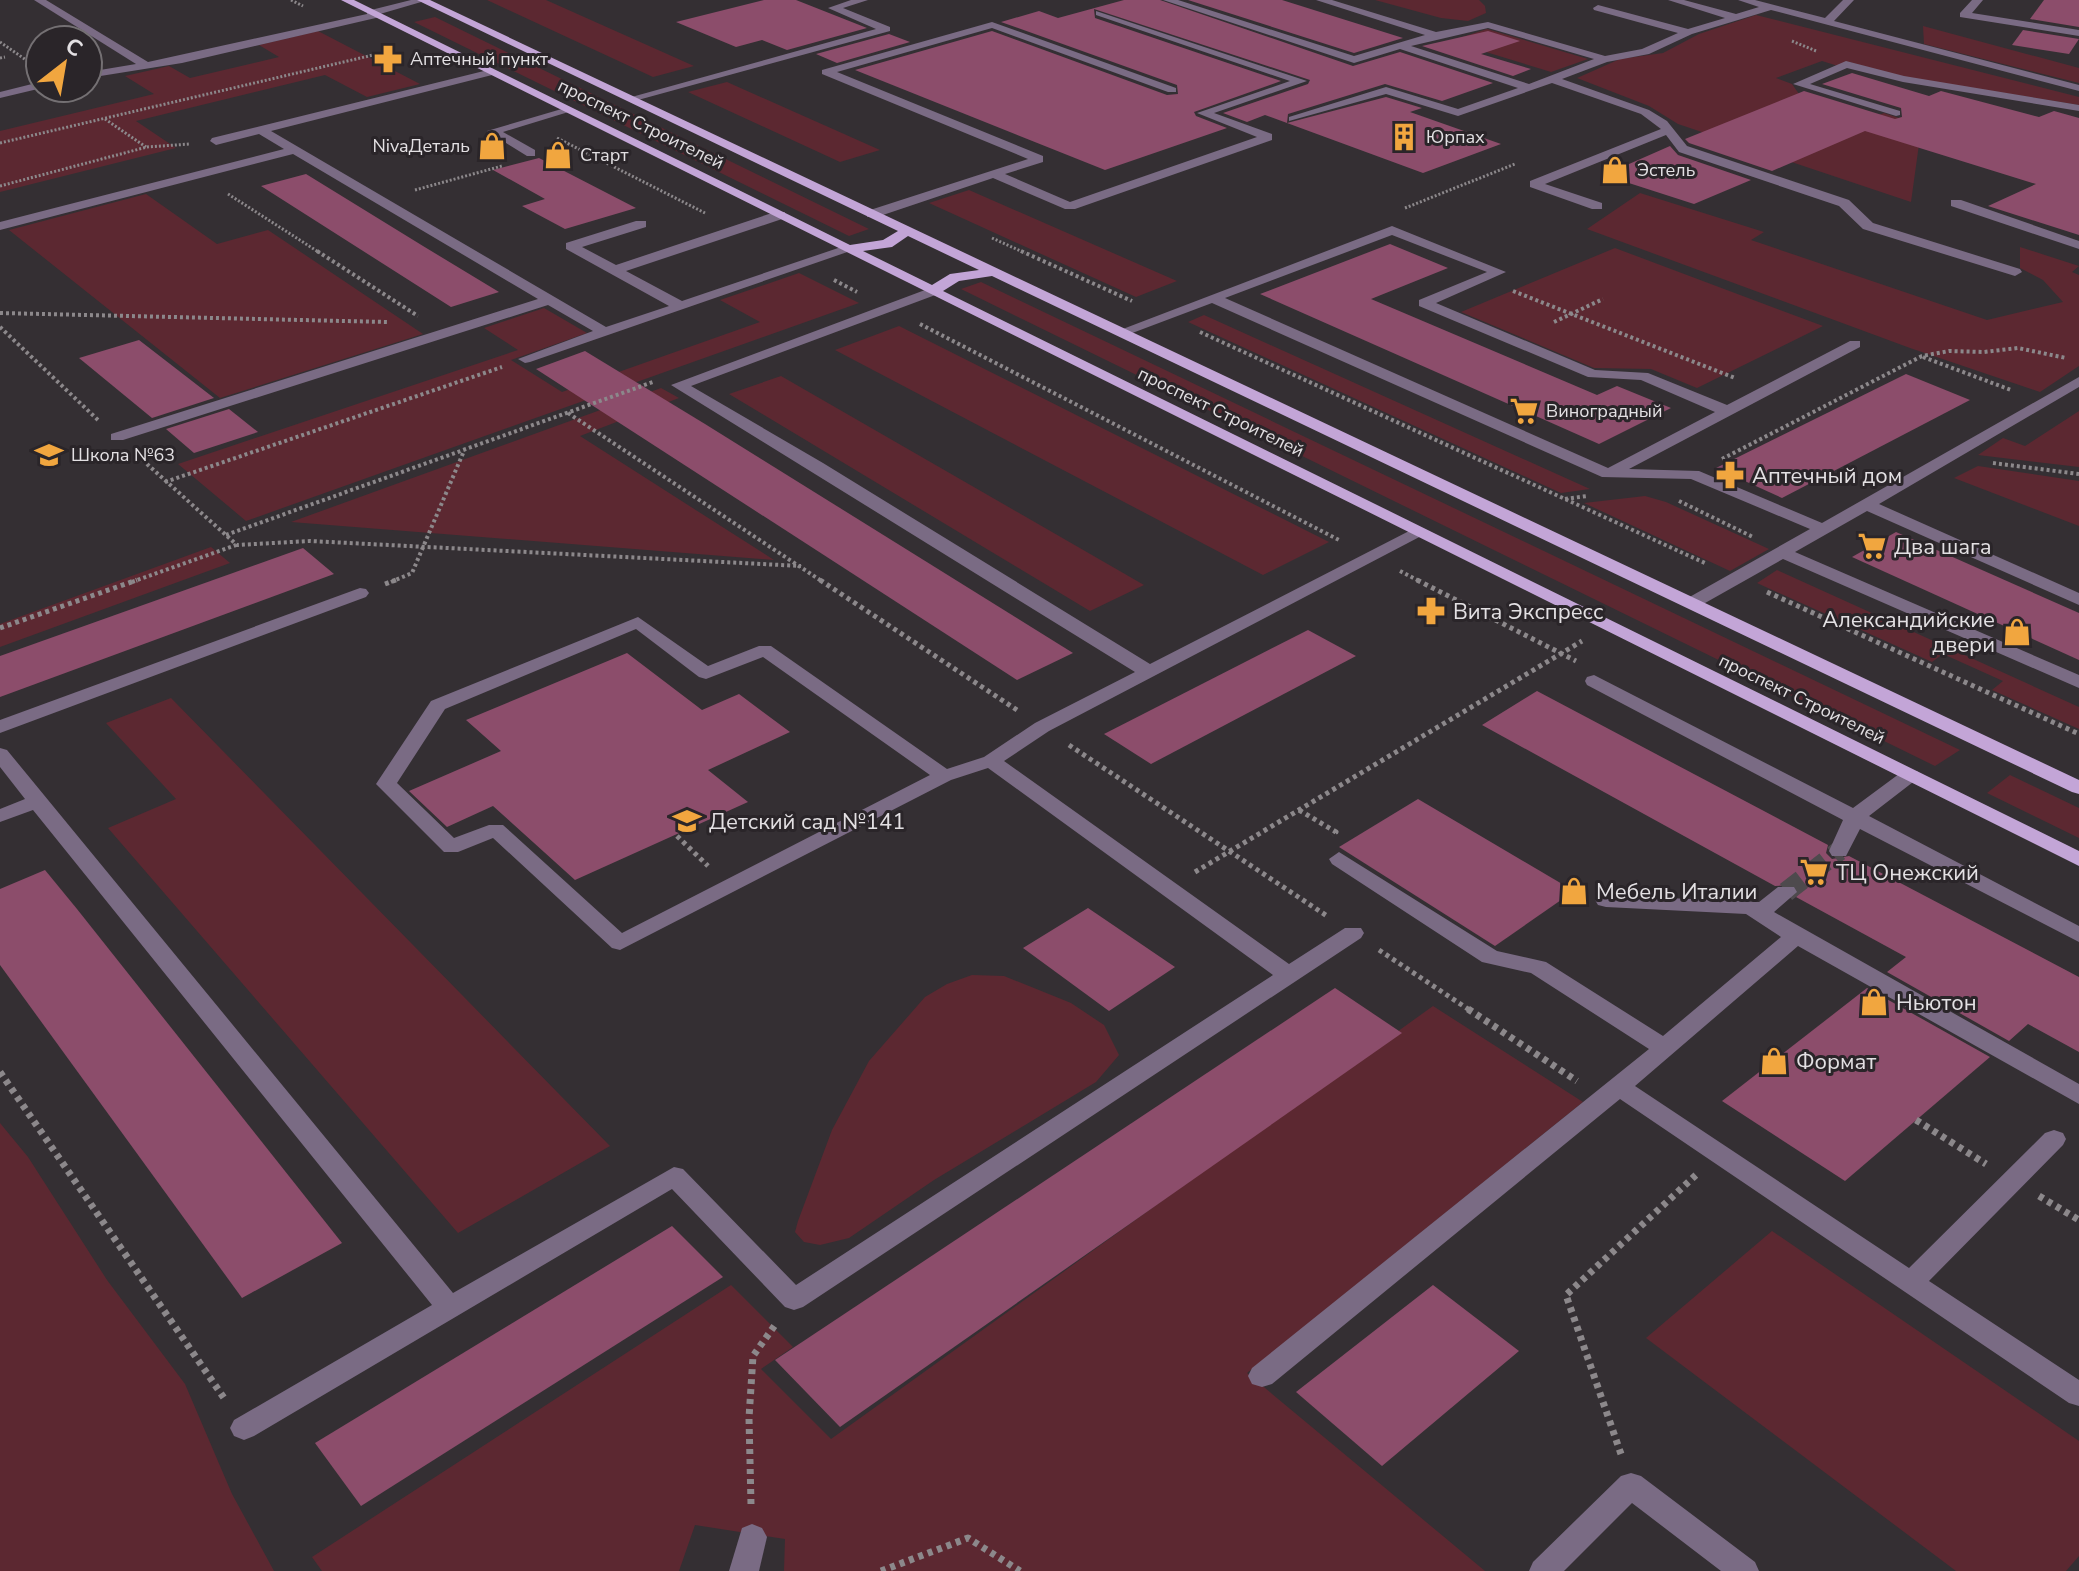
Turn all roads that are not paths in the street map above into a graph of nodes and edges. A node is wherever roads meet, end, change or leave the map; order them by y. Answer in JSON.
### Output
{"nodes":[{"id":1,"x":39,"y":0,"type":"edge"},
{"id":2,"x":346,"y":0,"type":"edge"},
{"id":3,"x":423,"y":0,"type":"edge"},
{"id":4,"x":863,"y":0,"type":"edge"},
{"id":5,"x":1168,"y":0,"type":"edge"},
{"id":6,"x":1321,"y":0,"type":"edge"},
{"id":7,"x":1673,"y":0,"type":"edge"},
{"id":8,"x":1743,"y":0,"type":"edge"},
{"id":9,"x":1849,"y":0,"type":"edge"},
{"id":10,"x":1978,"y":0,"type":"edge"},
{"id":11,"x":1772,"y":7,"type":"junction"},
{"id":12,"x":1598,"y":8,"type":"dead end"},
{"id":13,"x":1100,"y":13,"type":"dead end"},
{"id":14,"x":374,"y":14,"type":"junction"},
{"id":15,"x":1734,"y":17,"type":"junction"},
{"id":16,"x":1827,"y":22,"type":"junction"},
{"id":17,"x":1688,"y":32,"type":"junction"},
{"id":18,"x":2079,"y":33,"type":"edge"},
{"id":19,"x":1436,"y":35,"type":"junction"},
{"id":20,"x":1400,"y":46,"type":"junction"},
{"id":21,"x":1605,"y":59,"type":"junction"},
{"id":22,"x":144,"y":64,"type":"junction"},
{"id":23,"x":104,"y":72,"type":"edge"},
{"id":24,"x":492,"y":72,"type":"junction"},
{"id":25,"x":1552,"y":79,"type":"junction"},
{"id":26,"x":1529,"y":88,"type":"junction"},
{"id":27,"x":2079,"y":88,"type":"edge"},
{"id":28,"x":24,"y":89,"type":"edge"},
{"id":29,"x":1172,"y":90,"type":"dead end"},
{"id":30,"x":0,"y":95,"type":"edge"},
{"id":31,"x":634,"y":98,"type":"junction"},
{"id":32,"x":2079,"y":108,"type":"edge"},
{"id":33,"x":569,"y":110,"type":"junction"},
{"id":34,"x":1896,"y":113,"type":"dead end"},
{"id":35,"x":1293,"y":119,"type":"dead end"},
{"id":36,"x":261,"y":130,"type":"junction"},
{"id":37,"x":1668,"y":130,"type":"junction"},
{"id":38,"x":216,"y":141,"type":"road end"},
{"id":39,"x":293,"y":150,"type":"junction"},
{"id":40,"x":531,"y":153,"type":"dead end"},
{"id":41,"x":993,"y":174,"type":"junction"},
{"id":42,"x":1956,"y":203,"type":"dead end"},
{"id":43,"x":1597,"y":206,"type":"dead end"},
{"id":44,"x":872,"y":214,"type":"junction"},
{"id":45,"x":780,"y":215,"type":"junction"},
{"id":46,"x":641,"y":224,"type":"dead end"},
{"id":47,"x":0,"y":226,"type":"edge"},
{"id":48,"x":908,"y":231,"type":"junction"},
{"id":49,"x":2079,"y":245,"type":"edge"},
{"id":50,"x":849,"y":249,"type":"junction"},
{"id":51,"x":614,"y":270,"type":"junction"},
{"id":52,"x":994,"y":272,"type":"junction"},
{"id":53,"x":2015,"y":272,"type":"dead end"},
{"id":54,"x":933,"y":291,"type":"junction"},
{"id":55,"x":1213,"y":298,"type":"junction"},
{"id":56,"x":550,"y":300,"type":"junction"},
{"id":57,"x":680,"y":306,"type":"junction"},
{"id":58,"x":604,"y":332,"type":"junction"},
{"id":59,"x":1122,"y":332,"type":"junction"},
{"id":60,"x":1855,"y":344,"type":"dead end"},
{"id":61,"x":525,"y":359,"type":"road end"},
{"id":62,"x":2079,"y":381,"type":"edge"},
{"id":63,"x":1727,"y":411,"type":"junction"},
{"id":64,"x":117,"y":437,"type":"dead end"},
{"id":65,"x":1608,"y":474,"type":"junction"},
{"id":66,"x":1866,"y":504,"type":"junction"},
{"id":67,"x":1823,"y":529,"type":"junction"},
{"id":68,"x":1419,"y":533,"type":"junction"},
{"id":69,"x":1782,"y":552,"type":"junction"},
{"id":70,"x":360,"y":593,"type":"road end"},
{"id":71,"x":2079,"y":600,"type":"edge"},
{"id":72,"x":1692,"y":603,"type":"junction"},
{"id":73,"x":1149,"y":672,"type":"junction"},
{"id":74,"x":1588,"y":673,"type":"road end"},
{"id":75,"x":2079,"y":682,"type":"edge"},
{"id":76,"x":0,"y":727,"type":"edge"},
{"id":77,"x":0,"y":754,"type":"edge"},
{"id":78,"x":991,"y":761,"type":"junction"},
{"id":79,"x":1910,"y":775,"type":"junction"},
{"id":80,"x":944,"y":776,"type":"junction"},
{"id":81,"x":2079,"y":788,"type":"edge"},
{"id":82,"x":37,"y":801,"type":"junction"},
{"id":83,"x":0,"y":816,"type":"edge"},
{"id":84,"x":1855,"y":817,"type":"junction"},
{"id":85,"x":1839,"y":851,"type":"tunnel mouth"},
{"id":86,"x":1339,"y":859,"type":"dead end"},
{"id":87,"x":2079,"y":859,"type":"edge"},
{"id":88,"x":1786,"y":892,"type":"tunnel mouth"},
{"id":89,"x":1606,"y":900,"type":"dead end"},
{"id":90,"x":1760,"y":912,"type":"junction"},
{"id":91,"x":1353,"y":933,"type":"dead end"},
{"id":92,"x":2079,"y":935,"type":"edge"},
{"id":93,"x":1796,"y":936,"type":"junction"},
{"id":94,"x":1289,"y":975,"type":"junction"},
{"id":95,"x":1666,"y":1049,"type":"junction"},
{"id":96,"x":1619,"y":1087,"type":"junction"},
{"id":97,"x":2079,"y":1095,"type":"edge"},
{"id":98,"x":2054,"y":1139,"type":"dead end"},
{"id":99,"x":1910,"y":1283,"type":"junction"},
{"id":100,"x":450,"y":1308,"type":"junction"},
{"id":101,"x":1262,"y":1376,"type":"dead end"},
{"id":102,"x":2079,"y":1395,"type":"edge"},
{"id":103,"x":244,"y":1428,"type":"road end"},
{"id":104,"x":752,"y":1537,"type":"road end"},
{"id":105,"x":744,"y":1571,"type":"edge"},
{"id":106,"x":1544,"y":1571,"type":"edge"},
{"id":107,"x":1744,"y":1571,"type":"edge"}],
"edges":[{"from":1,"to":22,"type":"street"},
{"from":2,"to":14,"type":"main road","name":"проспект Строителей"},
{"from":3,"to":14,"type":"street"},
{"from":3,"to":31,"type":"main road","name":"проспект Строителей"},
{"from":4,"to":31,"type":"street"},
{"from":5,"to":20,"type":"street"},
{"from":6,"to":19,"type":"street"},
{"from":7,"to":15,"type":"street"},
{"from":8,"to":11,"type":"street"},
{"from":9,"to":16,"type":"street"},
{"from":10,"to":18,"type":"street"},
{"from":11,"to":15,"type":"street"},
{"from":11,"to":16,"type":"street"},
{"from":12,"to":17,"type":"street"},
{"from":13,"to":41,"type":"street"},
{"from":14,"to":22,"type":"street"},
{"from":14,"to":24,"type":"main road","name":"проспект Строителей"},
{"from":15,"to":17,"type":"street"},
{"from":16,"to":27,"type":"street"},
{"from":17,"to":21,"type":"street"},
{"from":19,"to":20,"type":"street"},
{"from":19,"to":21,"type":"street"},
{"from":20,"to":26,"type":"street"},
{"from":21,"to":25,"type":"street"},
{"from":22,"to":23,"type":"street"},
{"from":24,"to":33,"type":"main road","name":"проспект Строителей"},
{"from":24,"to":36,"type":"street"},
{"from":25,"to":26,"type":"street"},
{"from":25,"to":37,"type":"street"},
{"from":26,"to":35,"type":"street"},
{"from":28,"to":30,"type":"street"},
{"from":29,"to":41,"type":"street"},
{"from":31,"to":44,"type":"main road","name":"проспект Строителей"},
{"from":32,"to":34,"type":"street"},
{"from":33,"to":40,"type":"street"},
{"from":33,"to":45,"type":"main road","name":"проспект Строителей"},
{"from":36,"to":38,"type":"street"},
{"from":36,"to":39,"type":"street"},
{"from":37,"to":43,"type":"street"},
{"from":37,"to":53,"type":"street"},
{"from":39,"to":47,"type":"street"},
{"from":39,"to":56,"type":"street"},
{"from":41,"to":44,"type":"street"},
{"from":42,"to":49,"type":"street"},
{"from":44,"to":48,"type":"main road","name":"проспект Строителей"},
{"from":45,"to":50,"type":"main road","name":"проспект Строителей"},
{"from":45,"to":51,"type":"street"},
{"from":46,"to":51,"type":"street"},
{"from":48,"to":50,"type":"main road"},
{"from":48,"to":52,"type":"main road","name":"проспект Строителей"},
{"from":50,"to":54,"type":"main road","name":"проспект Строителей"},
{"from":50,"to":57,"type":"street"},
{"from":51,"to":57,"type":"street"},
{"from":52,"to":54,"type":"main road"},
{"from":52,"to":59,"type":"main road","name":"проспект Строителей"},
{"from":54,"to":68,"type":"main road","name":"проспект Строителей"},
{"from":54,"to":73,"type":"street"},
{"from":55,"to":59,"type":"street"},
{"from":55,"to":63,"type":"street"},
{"from":55,"to":65,"type":"street"},
{"from":56,"to":58,"type":"street"},
{"from":56,"to":64,"type":"street"},
{"from":57,"to":58,"type":"street"},
{"from":58,"to":61,"type":"street"},
{"from":59,"to":72,"type":"main road","name":"проспект Строителей"},
{"from":60,"to":63,"type":"street"},
{"from":62,"to":66,"type":"street"},
{"from":63,"to":65,"type":"street"},
{"from":65,"to":67,"type":"street"},
{"from":66,"to":67,"type":"street"},
{"from":66,"to":71,"type":"street"},
{"from":67,"to":69,"type":"street"},
{"from":68,"to":73,"type":"street"},
{"from":68,"to":79,"type":"main road","name":"проспект Строителей"},
{"from":69,"to":72,"type":"street"},
{"from":69,"to":75,"type":"street"},
{"from":70,"to":76,"type":"street"},
{"from":72,"to":81,"type":"main road","name":"проспект Строителей"},
{"from":73,"to":78,"type":"street"},
{"from":74,"to":84,"type":"street"},
{"from":77,"to":82,"type":"street"},
{"from":78,"to":80,"type":"street"},
{"from":78,"to":94,"type":"street"},
{"from":79,"to":84,"type":"street"},
{"from":79,"to":87,"type":"main road","name":"проспект Строителей"},
{"from":80,"to":80,"type":"street"},
{"from":82,"to":83,"type":"street"},
{"from":82,"to":100,"type":"street"},
{"from":84,"to":85,"type":"street"},
{"from":84,"to":92,"type":"street"},
{"from":86,"to":95,"type":"street"},
{"from":88,"to":90,"type":"street"},
{"from":89,"to":90,"type":"street"},
{"from":90,"to":93,"type":"street"},
{"from":91,"to":94,"type":"street"},
{"from":93,"to":95,"type":"street"},
{"from":93,"to":97,"type":"street"},
{"from":94,"to":100,"type":"street"},
{"from":95,"to":96,"type":"street"},
{"from":96,"to":99,"type":"street"},
{"from":96,"to":101,"type":"street"},
{"from":98,"to":99,"type":"street"},
{"from":99,"to":102,"type":"street"},
{"from":100,"to":103,"type":"street"},
{"from":104,"to":105,"type":"street"},
{"from":106,"to":107,"type":"street"}]}
